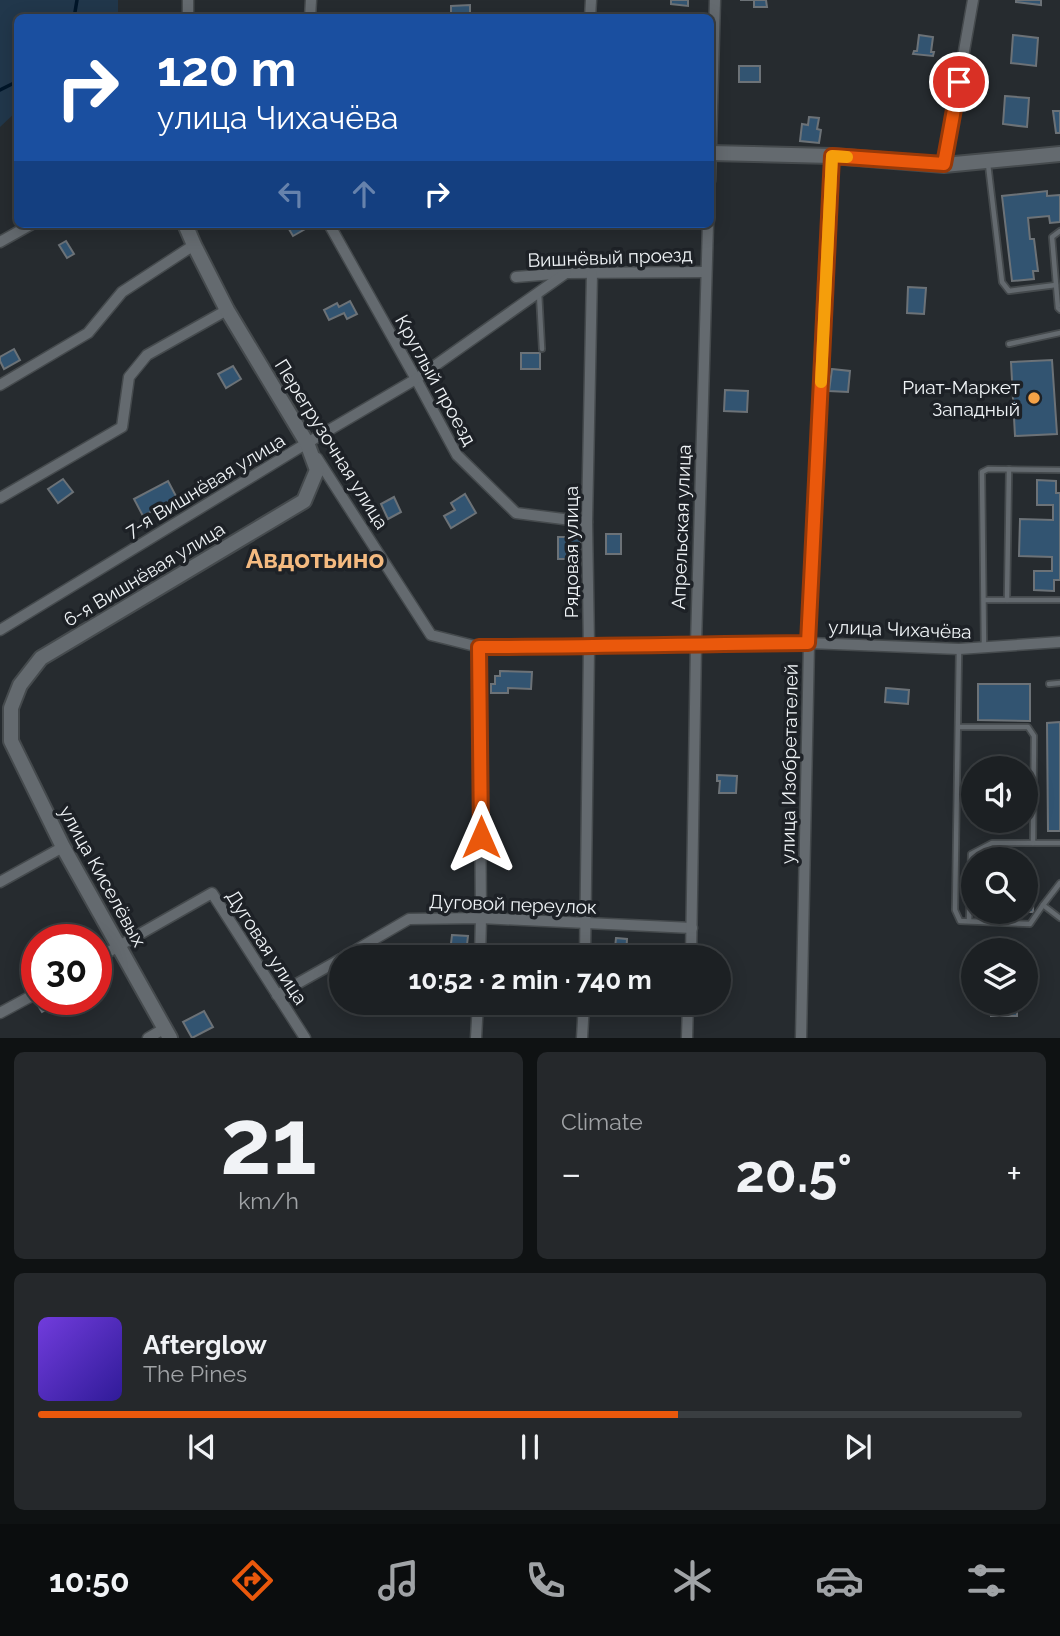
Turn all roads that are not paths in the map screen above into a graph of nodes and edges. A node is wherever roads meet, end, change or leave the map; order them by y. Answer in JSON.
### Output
{"nodes":[{"id":1,"x":715,"y":0,"type":"edge"},
{"id":2,"x":973,"y":0,"type":"edge"},
{"id":3,"x":714,"y":38,"type":"edge"},
{"id":4,"x":714,"y":153,"type":"edge"},
{"id":5,"x":1060,"y":154,"type":"edge"},
{"id":6,"x":832,"y":156,"type":"junction"},
{"id":7,"x":988,"y":161,"type":"junction"},
{"id":8,"x":944,"y":164,"type":"junction"},
{"id":9,"x":25,"y":228,"type":"edge"},
{"id":10,"x":188,"y":228,"type":"edge"},
{"id":11,"x":331,"y":228,"type":"edge"},
{"id":12,"x":708,"y":228,"type":"edge"},
{"id":13,"x":1060,"y":230,"type":"edge"},
{"id":14,"x":0,"y":242,"type":"edge"},
{"id":15,"x":194,"y":245,"type":"junction"},
{"id":16,"x":706,"y":272,"type":"junction"},
{"id":17,"x":566,"y":273,"type":"junction"},
{"id":18,"x":592,"y":273,"type":"junction"},
{"id":19,"x":516,"y":277,"type":"dead end"},
{"id":20,"x":1056,"y":285,"type":"junction"},
{"id":21,"x":539,"y":292,"type":"junction"},
{"id":22,"x":227,"y":310,"type":"junction"},
{"id":23,"x":1060,"y":310,"type":"edge"},
{"id":24,"x":1060,"y":333,"type":"edge"},
{"id":25,"x":1009,"y":344,"type":"dead end"},
{"id":26,"x":542,"y":349,"type":"dead end"},
{"id":27,"x":416,"y":379,"type":"junction"},
{"id":28,"x":0,"y":385,"type":"edge"},
{"id":29,"x":307,"y":443,"type":"junction"},
{"id":30,"x":1009,"y":469,"type":"junction"},
{"id":31,"x":1060,"y":470,"type":"edge"},
{"id":32,"x":0,"y":498,"type":"edge"},
{"id":33,"x":587,"y":522,"type":"junction"},
{"id":34,"x":984,"y":600,"type":"junction"},
{"id":35,"x":1007,"y":600,"type":"junction"},
{"id":36,"x":1060,"y":600,"type":"edge"},
{"id":37,"x":0,"y":630,"type":"edge"},
{"id":38,"x":1060,"y":642,"type":"edge"},
{"id":39,"x":808,"y":643,"type":"junction"},
{"id":40,"x":696,"y":644,"type":"junction"},
{"id":41,"x":479,"y":647,"type":"junction"},
{"id":42,"x":589,"y":648,"type":"junction"},
{"id":43,"x":985,"y":648,"type":"junction"},
{"id":44,"x":960,"y":649,"type":"junction"},
{"id":45,"x":1060,"y":683,"type":"edge"},
{"id":46,"x":1049,"y":684,"type":"dead end"},
{"id":47,"x":958,"y":727,"type":"junction"},
{"id":48,"x":4,"y":741,"type":"edge"},
{"id":49,"x":1033,"y":843,"type":"junction"},
{"id":50,"x":1060,"y":843,"type":"edge"},
{"id":51,"x":63,"y":847,"type":"junction"},
{"id":52,"x":984,"y":847,"type":"edge"},
{"id":53,"x":0,"y":883,"type":"edge"},
{"id":54,"x":1060,"y":883,"type":"edge"},
{"id":55,"x":1043,"y":905,"type":"junction"},
{"id":56,"x":1038,"y":912,"type":"edge"},
{"id":57,"x":481,"y":918,"type":"junction"},
{"id":58,"x":1060,"y":918,"type":"edge"},
{"id":59,"x":961,"y":921,"type":"edge"},
{"id":60,"x":586,"y":924,"type":"junction"},
{"id":61,"x":692,"y":928,"type":"junction"},
{"id":62,"x":364,"y":945,"type":"edge"},
{"id":63,"x":480,"y":945,"type":"edge"},
{"id":64,"x":585,"y":945,"type":"edge"},
{"id":65,"x":691,"y":945,"type":"edge"},
{"id":66,"x":119,"y":946,"type":"junction"},
{"id":67,"x":112,"y":950,"type":"edge"},
{"id":68,"x":329,"y":966,"type":"edge"},
{"id":69,"x":277,"y":996,"type":"junction"},
{"id":70,"x":21,"y":1001,"type":"edge"},
{"id":71,"x":0,"y":1013,"type":"edge"},
{"id":72,"x":477,"y":1015,"type":"edge"},
{"id":73,"x":583,"y":1015,"type":"edge"},
{"id":74,"x":688,"y":1015,"type":"edge"},
{"id":75,"x":168,"y":1033,"type":"edge"},
{"id":76,"x":148,"y":1038,"type":"edge"},
{"id":77,"x":305,"y":1038,"type":"edge"},
{"id":78,"x":476,"y":1038,"type":"edge"},
{"id":79,"x":582,"y":1038,"type":"edge"},
{"id":80,"x":687,"y":1038,"type":"edge"},
{"id":81,"x":802,"y":1038,"type":"edge"}],
"edges":[{"from":1,"to":3,"type":"street"},
{"from":2,"to":8,"type":"street"},
{"from":4,"to":6,"type":"street"},
{"from":5,"to":7,"type":"street"},
{"from":6,"to":8,"type":"street"},
{"from":6,"to":39,"type":"street","name":"улица Изобретателей"},
{"from":7,"to":8,"type":"street"},
{"from":7,"to":20,"type":"lane"},
{"from":9,"to":14,"type":"street"},
{"from":10,"to":15,"type":"street","name":"Перегрузочная улица"},
{"from":11,"to":27,"type":"street","name":"Круглый проезд"},
{"from":12,"to":16,"type":"street","name":"Апрельская улица"},
{"from":13,"to":20,"type":"lane"},
{"from":15,"to":22,"type":"street","name":"Перегрузочная улица"},
{"from":15,"to":28,"type":"street"},
{"from":16,"to":18,"type":"street","name":"Вишнёвый проезд"},
{"from":16,"to":40,"type":"street","name":"Апрельская улица"},
{"from":17,"to":18,"type":"street","name":"Вишнёвый проезд"},
{"from":17,"to":19,"type":"street","name":"Вишнёвый проезд"},
{"from":17,"to":21,"type":"street","name":"7-я Вишнёвая улица"},
{"from":18,"to":33,"type":"street","name":"Рядовая улица"},
{"from":20,"to":23,"type":"lane"},
{"from":21,"to":26,"type":"lane"},
{"from":21,"to":27,"type":"street","name":"7-я Вишнёвая улица"},
{"from":22,"to":29,"type":"street","name":"Перегрузочная улица"},
{"from":22,"to":32,"type":"street"},
{"from":24,"to":25,"type":"lane"},
{"from":27,"to":29,"type":"street","name":"7-я Вишнёвая улица"},
{"from":27,"to":33,"type":"street","name":"Круглый проезд"},
{"from":29,"to":37,"type":"street","name":"7-я Вишнёвая улица"},
{"from":29,"to":41,"type":"street","name":"Перегрузочная улица"},
{"from":29,"to":48,"type":"street","name":"6-я Вишнёвая улица"},
{"from":30,"to":31,"type":"lane"},
{"from":30,"to":34,"type":"lane"},
{"from":30,"to":35,"type":"lane"},
{"from":33,"to":42,"type":"street","name":"Рядовая улица"},
{"from":34,"to":35,"type":"lane"},
{"from":34,"to":43,"type":"lane"},
{"from":35,"to":36,"type":"lane"},
{"from":38,"to":43,"type":"street","name":"улица Чихачёва"},
{"from":39,"to":40,"type":"street","name":"улица Чихачёва"},
{"from":39,"to":44,"type":"street","name":"улица Чихачёва"},
{"from":39,"to":81,"type":"street","name":"улица Изобретателей"},
{"from":40,"to":42,"type":"street","name":"улица Чихачёва"},
{"from":40,"to":61,"type":"street","name":"Апрельская улица"},
{"from":41,"to":42,"type":"street","name":"улица Чихачёва"},
{"from":41,"to":57,"type":"street"},
{"from":42,"to":60,"type":"street","name":"Рядовая улица"},
{"from":43,"to":44,"type":"street","name":"улица Чихачёва"},
{"from":44,"to":47,"type":"lane"},
{"from":45,"to":46,"type":"lane"},
{"from":47,"to":49,"type":"lane"},
{"from":47,"to":59,"type":"lane"},
{"from":48,"to":51,"type":"street","name":"улица Киселёвых"},
{"from":49,"to":50,"type":"lane"},
{"from":49,"to":52,"type":"lane"},
{"from":51,"to":53,"type":"street"},
{"from":51,"to":66,"type":"street","name":"улица Киселёвых"},
{"from":54,"to":55,"type":"lane"},
{"from":55,"to":56,"type":"lane"},
{"from":55,"to":58,"type":"lane"},
{"from":57,"to":60,"type":"street","name":"Дуговой переулок"},
{"from":57,"to":62,"type":"street","name":"Дуговой переулок"},
{"from":57,"to":63,"type":"street"},
{"from":60,"to":61,"type":"street","name":"Дуговой переулок"},
{"from":60,"to":64,"type":"street","name":"Рядовая улица"},
{"from":61,"to":65,"type":"street","name":"Апрельская улица"},
{"from":66,"to":67,"type":"street"},
{"from":66,"to":69,"type":"street","name":"Дуговая улица"},
{"from":66,"to":75,"type":"street","name":"улица Киселёвых"},
{"from":68,"to":69,"type":"street","name":"Дуговой переулок"},
{"from":69,"to":77,"type":"street","name":"Дуговая улица"},
{"from":70,"to":71,"type":"street"},
{"from":72,"to":78,"type":"street"},
{"from":73,"to":79,"type":"street"},
{"from":74,"to":80,"type":"street"},
{"from":75,"to":76,"type":"street"}]}
